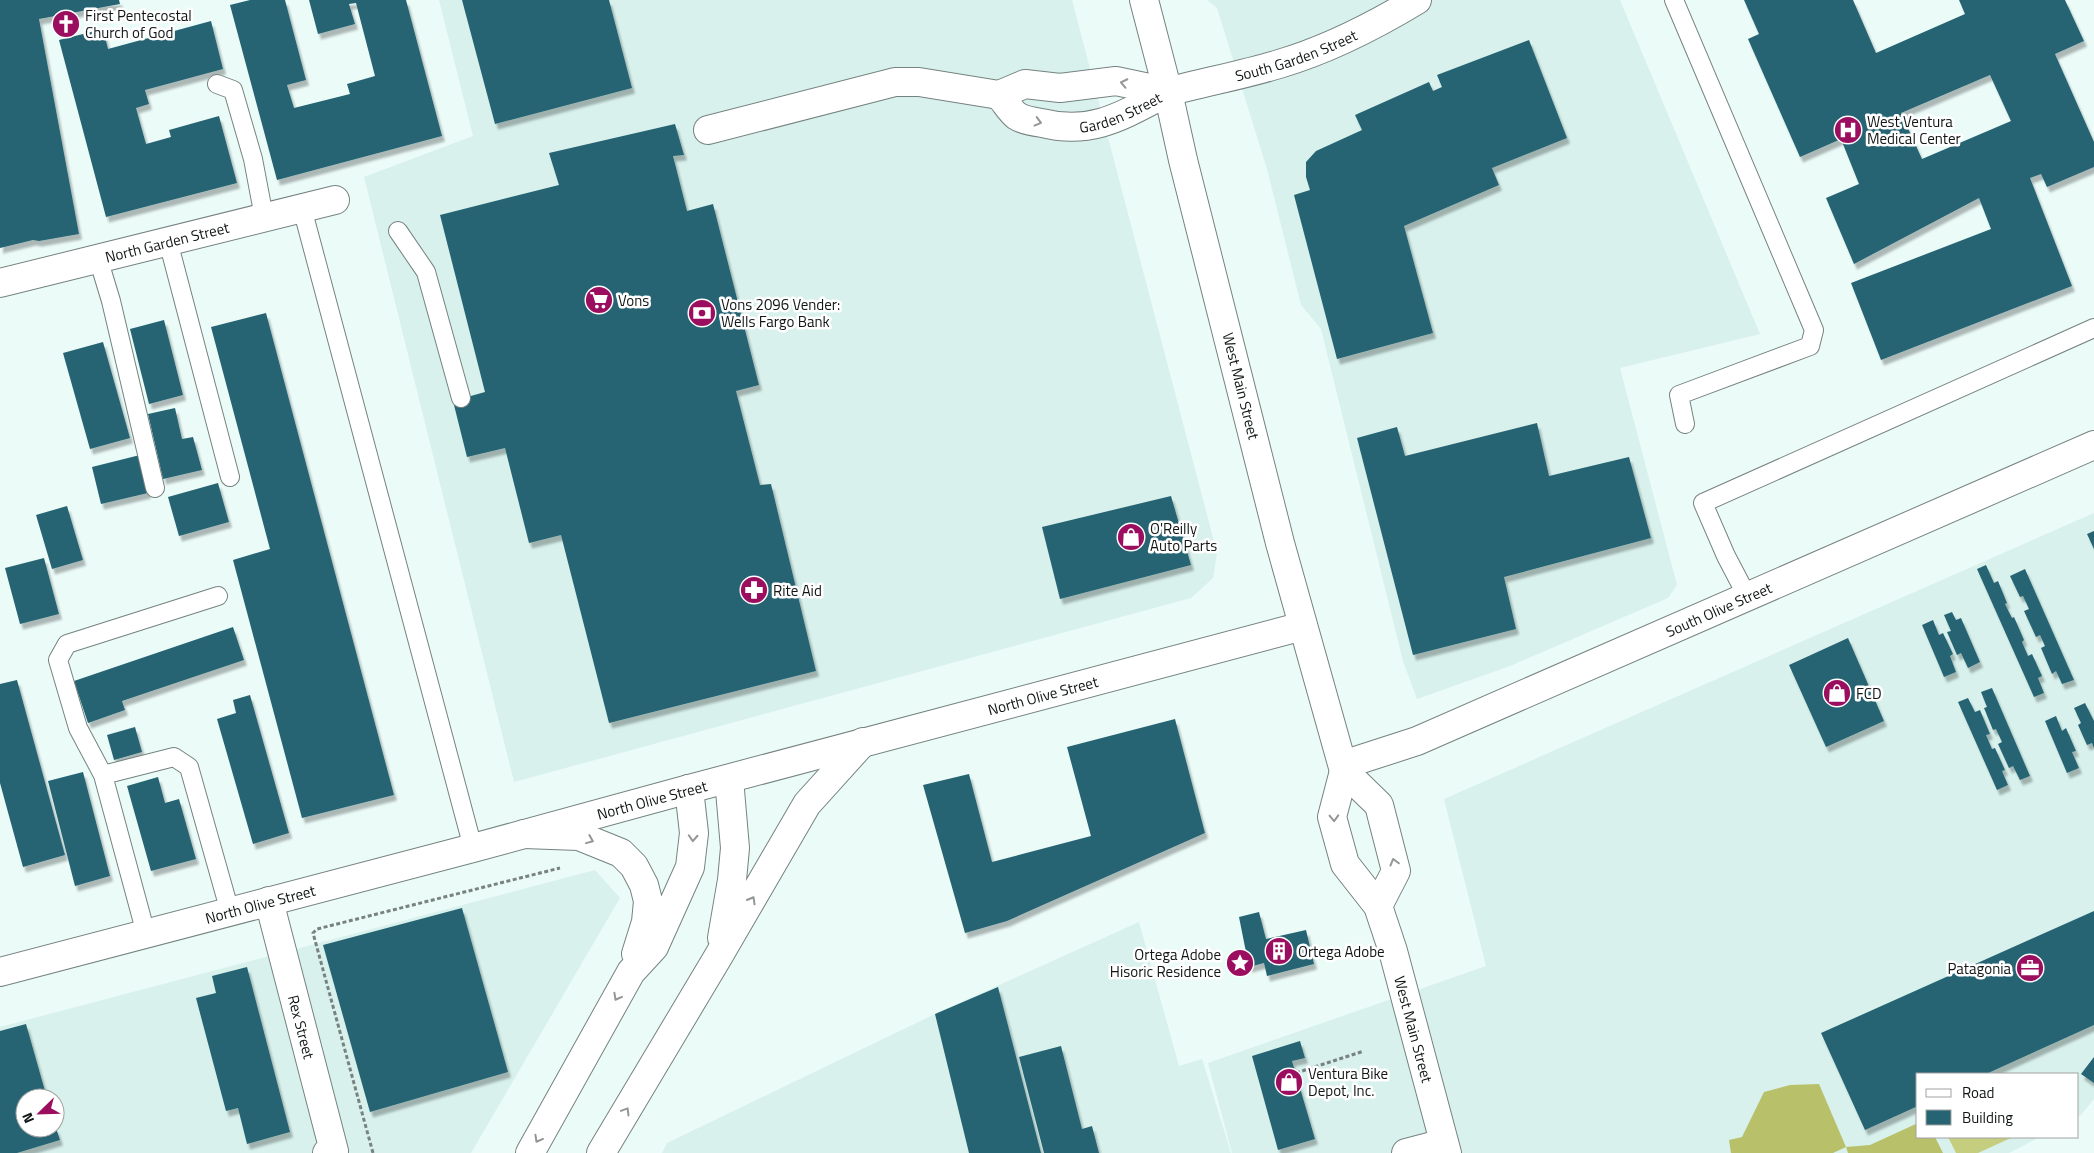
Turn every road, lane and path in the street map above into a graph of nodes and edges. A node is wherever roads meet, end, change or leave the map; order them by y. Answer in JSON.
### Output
{"nodes":[{"id":1,"x":1144,"y":0,"type":"edge"},
{"id":2,"x":1417,"y":0,"type":"edge"},
{"id":3,"x":1674,"y":0,"type":"edge"},
{"id":4,"x":216,"y":84,"type":"dead end"},
{"id":5,"x":1168,"y":92,"type":"junction"},
{"id":6,"x":999,"y":95,"type":"junction"},
{"id":7,"x":708,"y":130,"type":"dead end"},
{"id":8,"x":336,"y":200,"type":"dead end"},
{"id":9,"x":302,"y":208,"type":"junction"},
{"id":10,"x":264,"y":218,"type":"junction"},
{"id":11,"x":398,"y":231,"type":"dead end"},
{"id":12,"x":168,"y":241,"type":"junction"},
{"id":13,"x":98,"y":258,"type":"junction"},
{"id":14,"x":0,"y":283,"type":"edge"},
{"id":15,"x":2094,"y":328,"type":"edge"},
{"id":16,"x":461,"y":398,"type":"dead end"},
{"id":17,"x":1685,"y":424,"type":"dead end"},
{"id":18,"x":2094,"y":445,"type":"edge"},
{"id":19,"x":230,"y":477,"type":"dead end"},
{"id":20,"x":155,"y":488,"type":"dead end"},
{"id":21,"x":218,"y":596,"type":"dead end"},
{"id":22,"x":1748,"y":598,"type":"junction"},
{"id":23,"x":1303,"y":626,"type":"junction"},
{"id":24,"x":863,"y":742,"type":"junction"},
{"id":25,"x":1344,"y":771,"type":"junction"},
{"id":26,"x":103,"y":775,"type":"junction"},
{"id":27,"x":729,"y":779,"type":"junction"},
{"id":28,"x":689,"y":789,"type":"junction"},
{"id":29,"x":524,"y":834,"type":"junction"},
{"id":30,"x":473,"y":848,"type":"junction"},
{"id":31,"x":564,"y":867,"type":"dead end"},
{"id":32,"x":269,"y":901,"type":"junction"},
{"id":33,"x":1378,"y":906,"type":"junction"},
{"id":34,"x":230,"y":912,"type":"junction"},
{"id":35,"x":146,"y":934,"type":"junction"},
{"id":36,"x":718,"y":957,"type":"junction"},
{"id":37,"x":0,"y":972,"type":"edge"},
{"id":38,"x":631,"y":972,"type":"junction"},
{"id":39,"x":1364,"y":1051,"type":"dead end"},
{"id":40,"x":1296,"y":1073,"type":"dead end"},
{"id":41,"x":1445,"y":1148,"type":"edge"},
{"id":42,"x":331,"y":1152,"type":"edge"},
{"id":43,"x":373,"y":1153,"type":"edge"},
{"id":44,"x":530,"y":1153,"type":"edge"},
{"id":45,"x":601,"y":1153,"type":"edge"},
{"id":46,"x":1406,"y":1153,"type":"edge"}],
"edges":[{"from":1,"to":5,"type":"main road","name":"West Main Street"},
{"from":2,"to":5,"type":"main road","name":"South Garden Street"},
{"from":3,"to":17,"type":"lane"},
{"from":4,"to":10,"type":"lane"},
{"from":5,"to":6,"type":"main road","name":"Garden Street","one_way":true},
{"from":6,"to":5,"type":"main road","name":"Garden Street","one_way":true},
{"from":5,"to":23,"type":"main road","name":"West Main Street"},
{"from":6,"to":7,"type":"main road"},
{"from":8,"to":9,"type":"main road","name":"North Garden Street"},
{"from":9,"to":10,"type":"main road","name":"North Garden Street"},
{"from":9,"to":30,"type":"lane"},
{"from":10,"to":12,"type":"main road","name":"North Garden Street"},
{"from":11,"to":16,"type":"lane"},
{"from":12,"to":13,"type":"main road","name":"North Garden Street"},
{"from":12,"to":19,"type":"lane"},
{"from":13,"to":14,"type":"main road","name":"North Garden Street"},
{"from":13,"to":20,"type":"lane"},
{"from":15,"to":22,"type":"lane"},
{"from":18,"to":22,"type":"main road","name":"South Olive Street"},
{"from":21,"to":26,"type":"lane"},
{"from":22,"to":25,"type":"main road","name":"South Olive Street"},
{"from":23,"to":24,"type":"main road","name":"North Olive Street"},
{"from":23,"to":25,"type":"main road","name":"West Main Street"},
{"from":24,"to":27,"type":"main road","name":"North Olive Street"},
{"from":36,"to":24,"type":"main road","one_way":true},
{"from":25,"to":33,"type":"main road","name":"West Main Street","one_way":true},
{"from":33,"to":25,"type":"main road","one_way":true},
{"from":26,"to":34,"type":"lane"},
{"from":26,"to":35,"type":"lane"},
{"from":27,"to":28,"type":"main road","name":"North Olive Street"},
{"from":27,"to":36,"type":"main road"},
{"from":28,"to":29,"type":"main road","name":"North Olive Street"},
{"from":28,"to":38,"type":"main road","one_way":true},
{"from":29,"to":30,"type":"main road","name":"North Olive Street"},
{"from":29,"to":38,"type":"main road","one_way":true},
{"from":30,"to":32,"type":"main road","name":"North Olive Street"},
{"from":31,"to":43,"type":"path"},
{"from":32,"to":34,"type":"main road","name":"North Olive Street"},
{"from":32,"to":42,"type":"main road","name":"Rex Street"},
{"from":33,"to":41,"type":"main road","name":"West Main Street"},
{"from":34,"to":35,"type":"main road","name":"North Olive Street"},
{"from":35,"to":37,"type":"main road","name":"North Olive Street"},
{"from":45,"to":36,"type":"main road","one_way":true},
{"from":38,"to":44,"type":"main road","one_way":true},
{"from":39,"to":40,"type":"path"},
{"from":41,"to":46,"type":"main road"}]}
